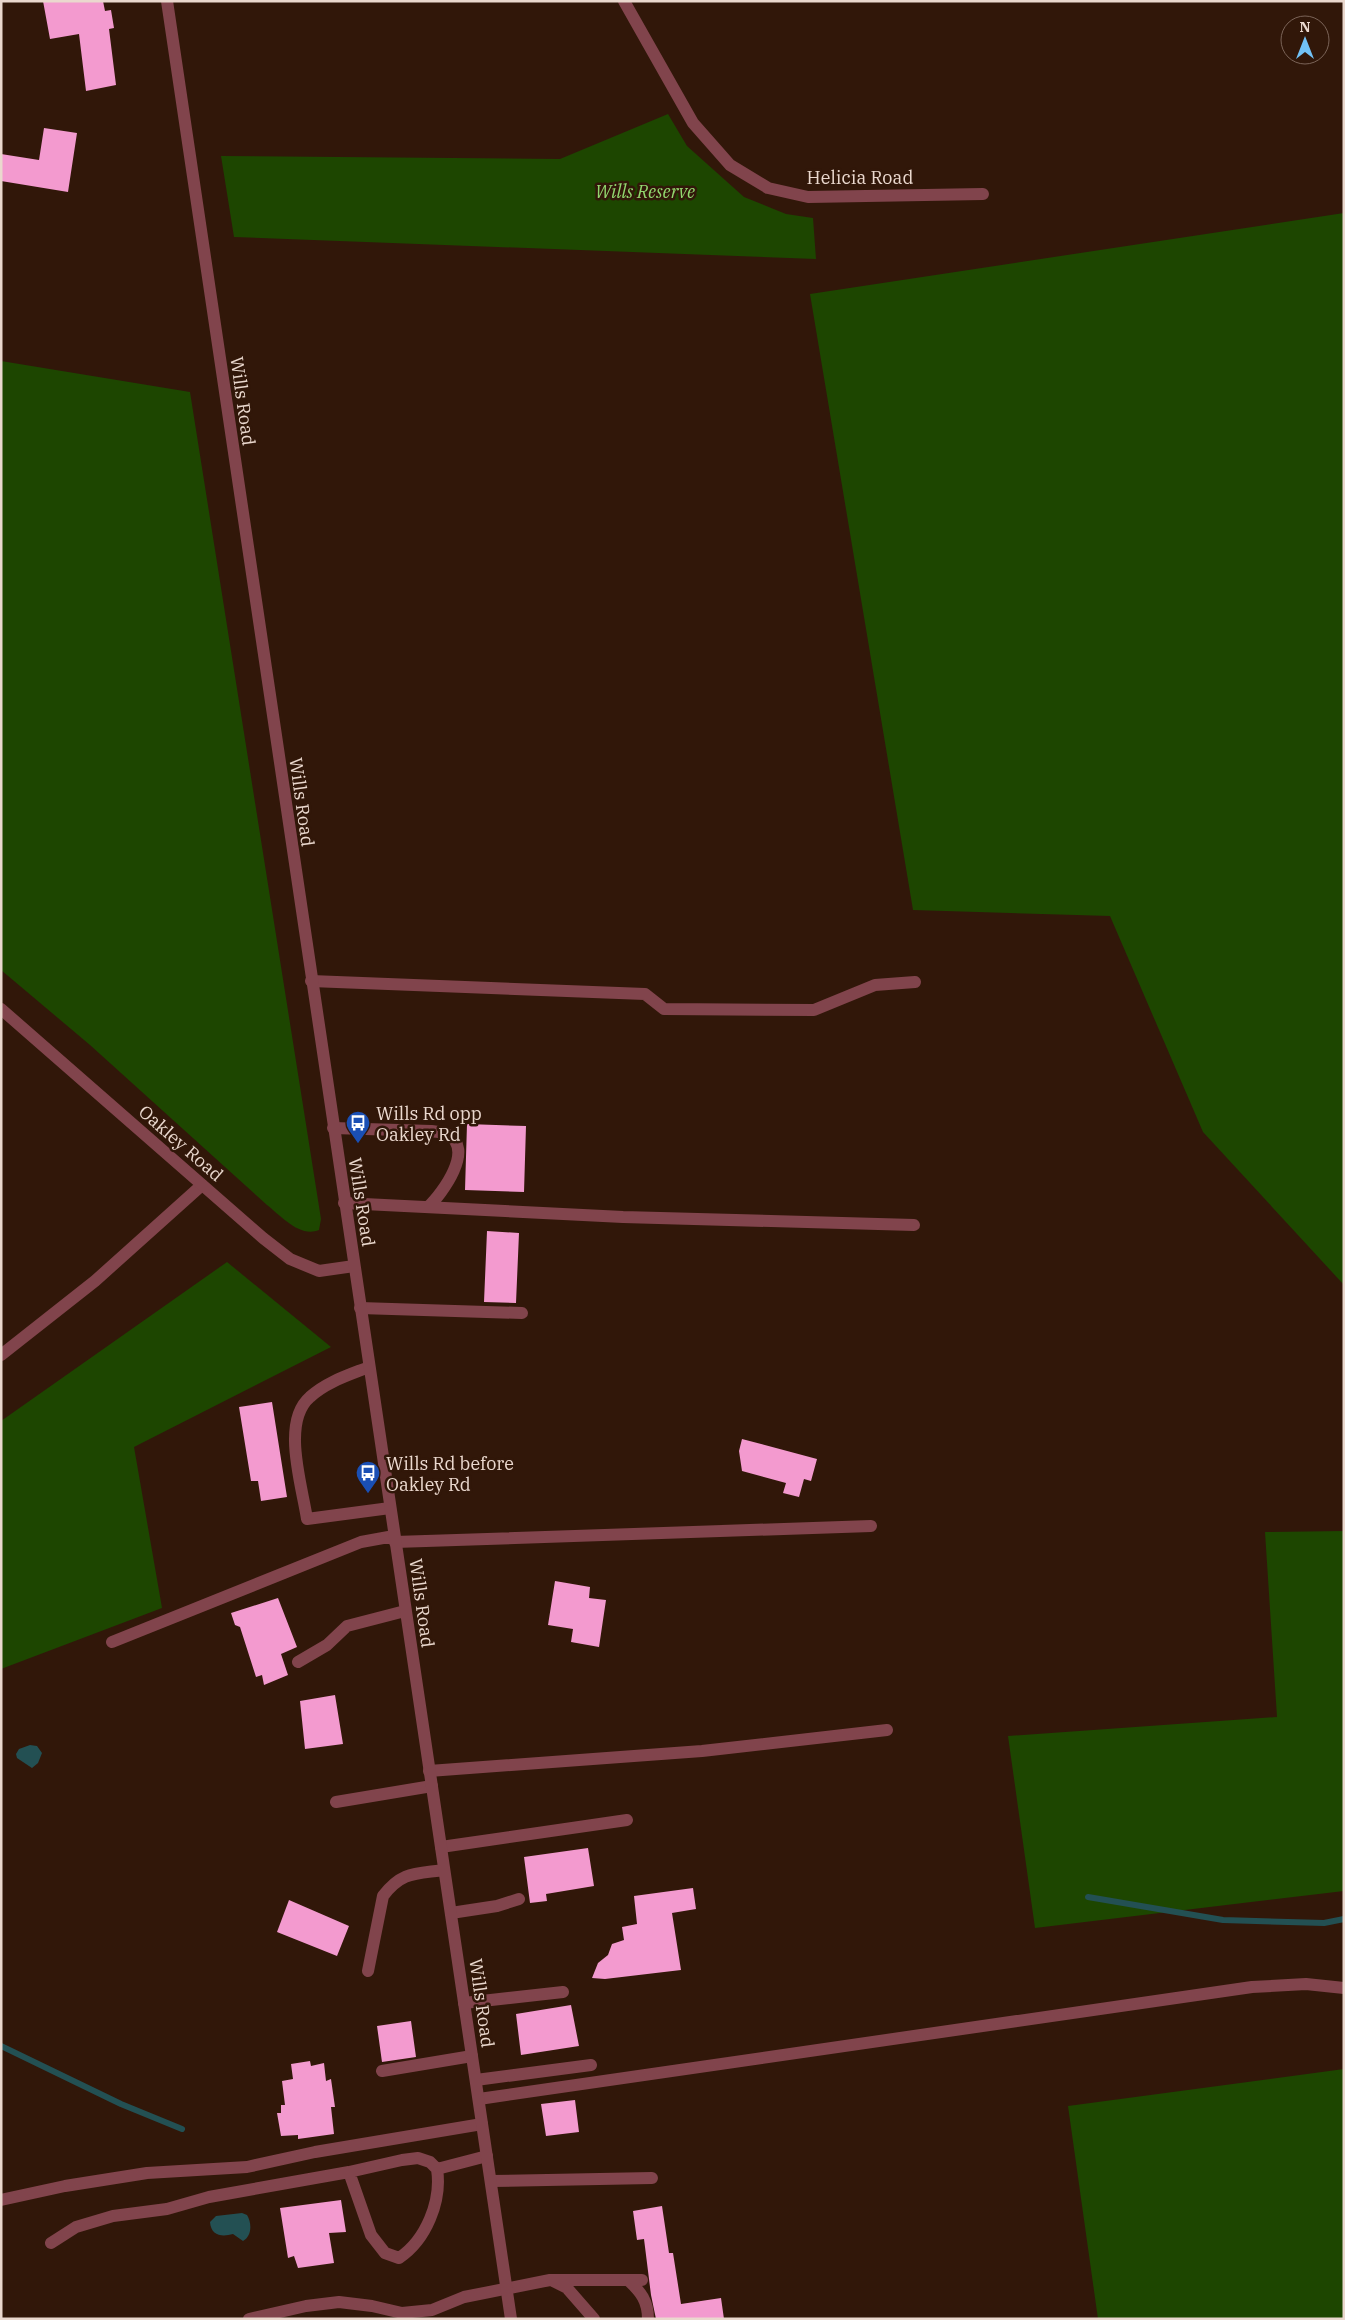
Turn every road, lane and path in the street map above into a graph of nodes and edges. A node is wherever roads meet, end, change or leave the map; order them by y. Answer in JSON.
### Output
{"nodes":[{"id":1,"x":167,"y":1,"type":"edge"},
{"id":2,"x":624,"y":1,"type":"edge"},
{"id":3,"x":984,"y":194,"type":"dead end"},
{"id":4,"x":311,"y":981,"type":"junction"},
{"id":5,"x":915,"y":982,"type":"dead end"},
{"id":6,"x":1,"y":1009,"type":"edge"},
{"id":7,"x":333,"y":1128,"type":"junction"},
{"id":8,"x":202,"y":1185,"type":"junction"},
{"id":9,"x":344,"y":1203,"type":"junction"},
{"id":10,"x":428,"y":1207,"type":"junction"},
{"id":11,"x":914,"y":1225,"type":"dead end"},
{"id":12,"x":354,"y":1266,"type":"junction"},
{"id":13,"x":360,"y":1308,"type":"junction"},
{"id":14,"x":522,"y":1313,"type":"dead end"},
{"id":15,"x":1,"y":1355,"type":"edge"},
{"id":16,"x":369,"y":1367,"type":"junction"},
{"id":17,"x":390,"y":1508,"type":"junction"},
{"id":18,"x":871,"y":1526,"type":"dead end"},
{"id":19,"x":395,"y":1539,"type":"junction"},
{"id":20,"x":405,"y":1611,"type":"junction"},
{"id":21,"x":112,"y":1642,"type":"dead end"},
{"id":22,"x":298,"y":1662,"type":"dead end"},
{"id":23,"x":887,"y":1730,"type":"dead end"},
{"id":24,"x":429,"y":1771,"type":"junction"},
{"id":25,"x":432,"y":1786,"type":"junction"},
{"id":26,"x":336,"y":1802,"type":"dead end"},
{"id":27,"x":627,"y":1820,"type":"dead end"},
{"id":28,"x":441,"y":1846,"type":"junction"},
{"id":29,"x":444,"y":1870,"type":"junction"},
{"id":30,"x":519,"y":1899,"type":"dead end"},
{"id":31,"x":451,"y":1913,"type":"junction"},
{"id":32,"x":368,"y":1971,"type":"dead end"},
{"id":33,"x":1344,"y":1988,"type":"edge"},
{"id":34,"x":564,"y":1992,"type":"dead end"},
{"id":35,"x":464,"y":2003,"type":"junction"},
{"id":36,"x":472,"y":2056,"type":"junction"},
{"id":37,"x":591,"y":2065,"type":"dead end"},
{"id":38,"x":382,"y":2071,"type":"dead end"},
{"id":39,"x":476,"y":2080,"type":"junction"},
{"id":40,"x":479,"y":2099,"type":"junction"},
{"id":41,"x":482,"y":2124,"type":"junction"},
{"id":42,"x":487,"y":2156,"type":"junction"},
{"id":43,"x":437,"y":2168,"type":"junction"},
{"id":44,"x":349,"y":2172,"type":"junction"},
{"id":45,"x":652,"y":2178,"type":"dead end"},
{"id":46,"x":491,"y":2181,"type":"junction"},
{"id":47,"x":1,"y":2200,"type":"edge"},
{"id":48,"x":52,"y":2243,"type":"dead end"},
{"id":49,"x":550,"y":2280,"type":"junction"},
{"id":50,"x":628,"y":2280,"type":"junction"},
{"id":51,"x":642,"y":2280,"type":"dead end"},
{"id":52,"x":507,"y":2288,"type":"junction"},
{"id":53,"x":250,"y":2319,"type":"edge"},
{"id":54,"x":511,"y":2319,"type":"edge"},
{"id":55,"x":594,"y":2319,"type":"edge"},
{"id":56,"x":648,"y":2319,"type":"edge"}],
"edges":[{"from":1,"to":4,"type":"street","name":"Wills Road"},
{"from":2,"to":3,"type":"street","name":"Helicia Road"},
{"from":4,"to":5,"type":"street"},
{"from":4,"to":7,"type":"street","name":"Wills Road"},
{"from":6,"to":8,"type":"street","name":"Oakley Road"},
{"from":7,"to":9,"type":"street","name":"Wills Road"},
{"from":7,"to":10,"type":"street"},
{"from":8,"to":12,"type":"street","name":"Oakley Road"},
{"from":8,"to":15,"type":"street"},
{"from":9,"to":10,"type":"street"},
{"from":9,"to":12,"type":"street","name":"Wills Road"},
{"from":10,"to":11,"type":"street"},
{"from":12,"to":13,"type":"street","name":"Wills Road"},
{"from":13,"to":14,"type":"street"},
{"from":13,"to":16,"type":"street","name":"Wills Road"},
{"from":16,"to":17,"type":"street","name":"Wills Road"},
{"from":16,"to":17,"type":"street"},
{"from":17,"to":19,"type":"street","name":"Wills Road"},
{"from":18,"to":19,"type":"street"},
{"from":19,"to":20,"type":"street","name":"Wills Road"},
{"from":19,"to":21,"type":"street"},
{"from":20,"to":22,"type":"street"},
{"from":20,"to":24,"type":"street","name":"Wills Road"},
{"from":23,"to":24,"type":"street"},
{"from":24,"to":25,"type":"street","name":"Wills Road"},
{"from":25,"to":26,"type":"street"},
{"from":25,"to":28,"type":"street","name":"Wills Road"},
{"from":27,"to":28,"type":"street"},
{"from":28,"to":29,"type":"street","name":"Wills Road"},
{"from":29,"to":31,"type":"street","name":"Wills Road"},
{"from":29,"to":32,"type":"street"},
{"from":30,"to":31,"type":"street"},
{"from":31,"to":35,"type":"street","name":"Wills Road"},
{"from":33,"to":40,"type":"street"},
{"from":34,"to":35,"type":"street"},
{"from":35,"to":36,"type":"street","name":"Wills Road"},
{"from":36,"to":38,"type":"street"},
{"from":36,"to":39,"type":"street","name":"Wills Road"},
{"from":37,"to":39,"type":"street"},
{"from":39,"to":40,"type":"street","name":"Wills Road"},
{"from":40,"to":41,"type":"street","name":"Wills Road"},
{"from":41,"to":42,"type":"street","name":"Wills Road"},
{"from":41,"to":47,"type":"street"},
{"from":42,"to":43,"type":"street"},
{"from":42,"to":46,"type":"street","name":"Wills Road"},
{"from":43,"to":44,"type":"street"},
{"from":43,"to":44,"type":"street"},
{"from":44,"to":48,"type":"street"},
{"from":45,"to":46,"type":"street"},
{"from":46,"to":52,"type":"street","name":"Wills Road"},
{"from":49,"to":50,"type":"street"},
{"from":49,"to":52,"type":"street"},
{"from":49,"to":55,"type":"street"},
{"from":50,"to":51,"type":"street"},
{"from":50,"to":56,"type":"street"},
{"from":52,"to":53,"type":"street"},
{"from":52,"to":54,"type":"street","name":"Wills Road"}]}
